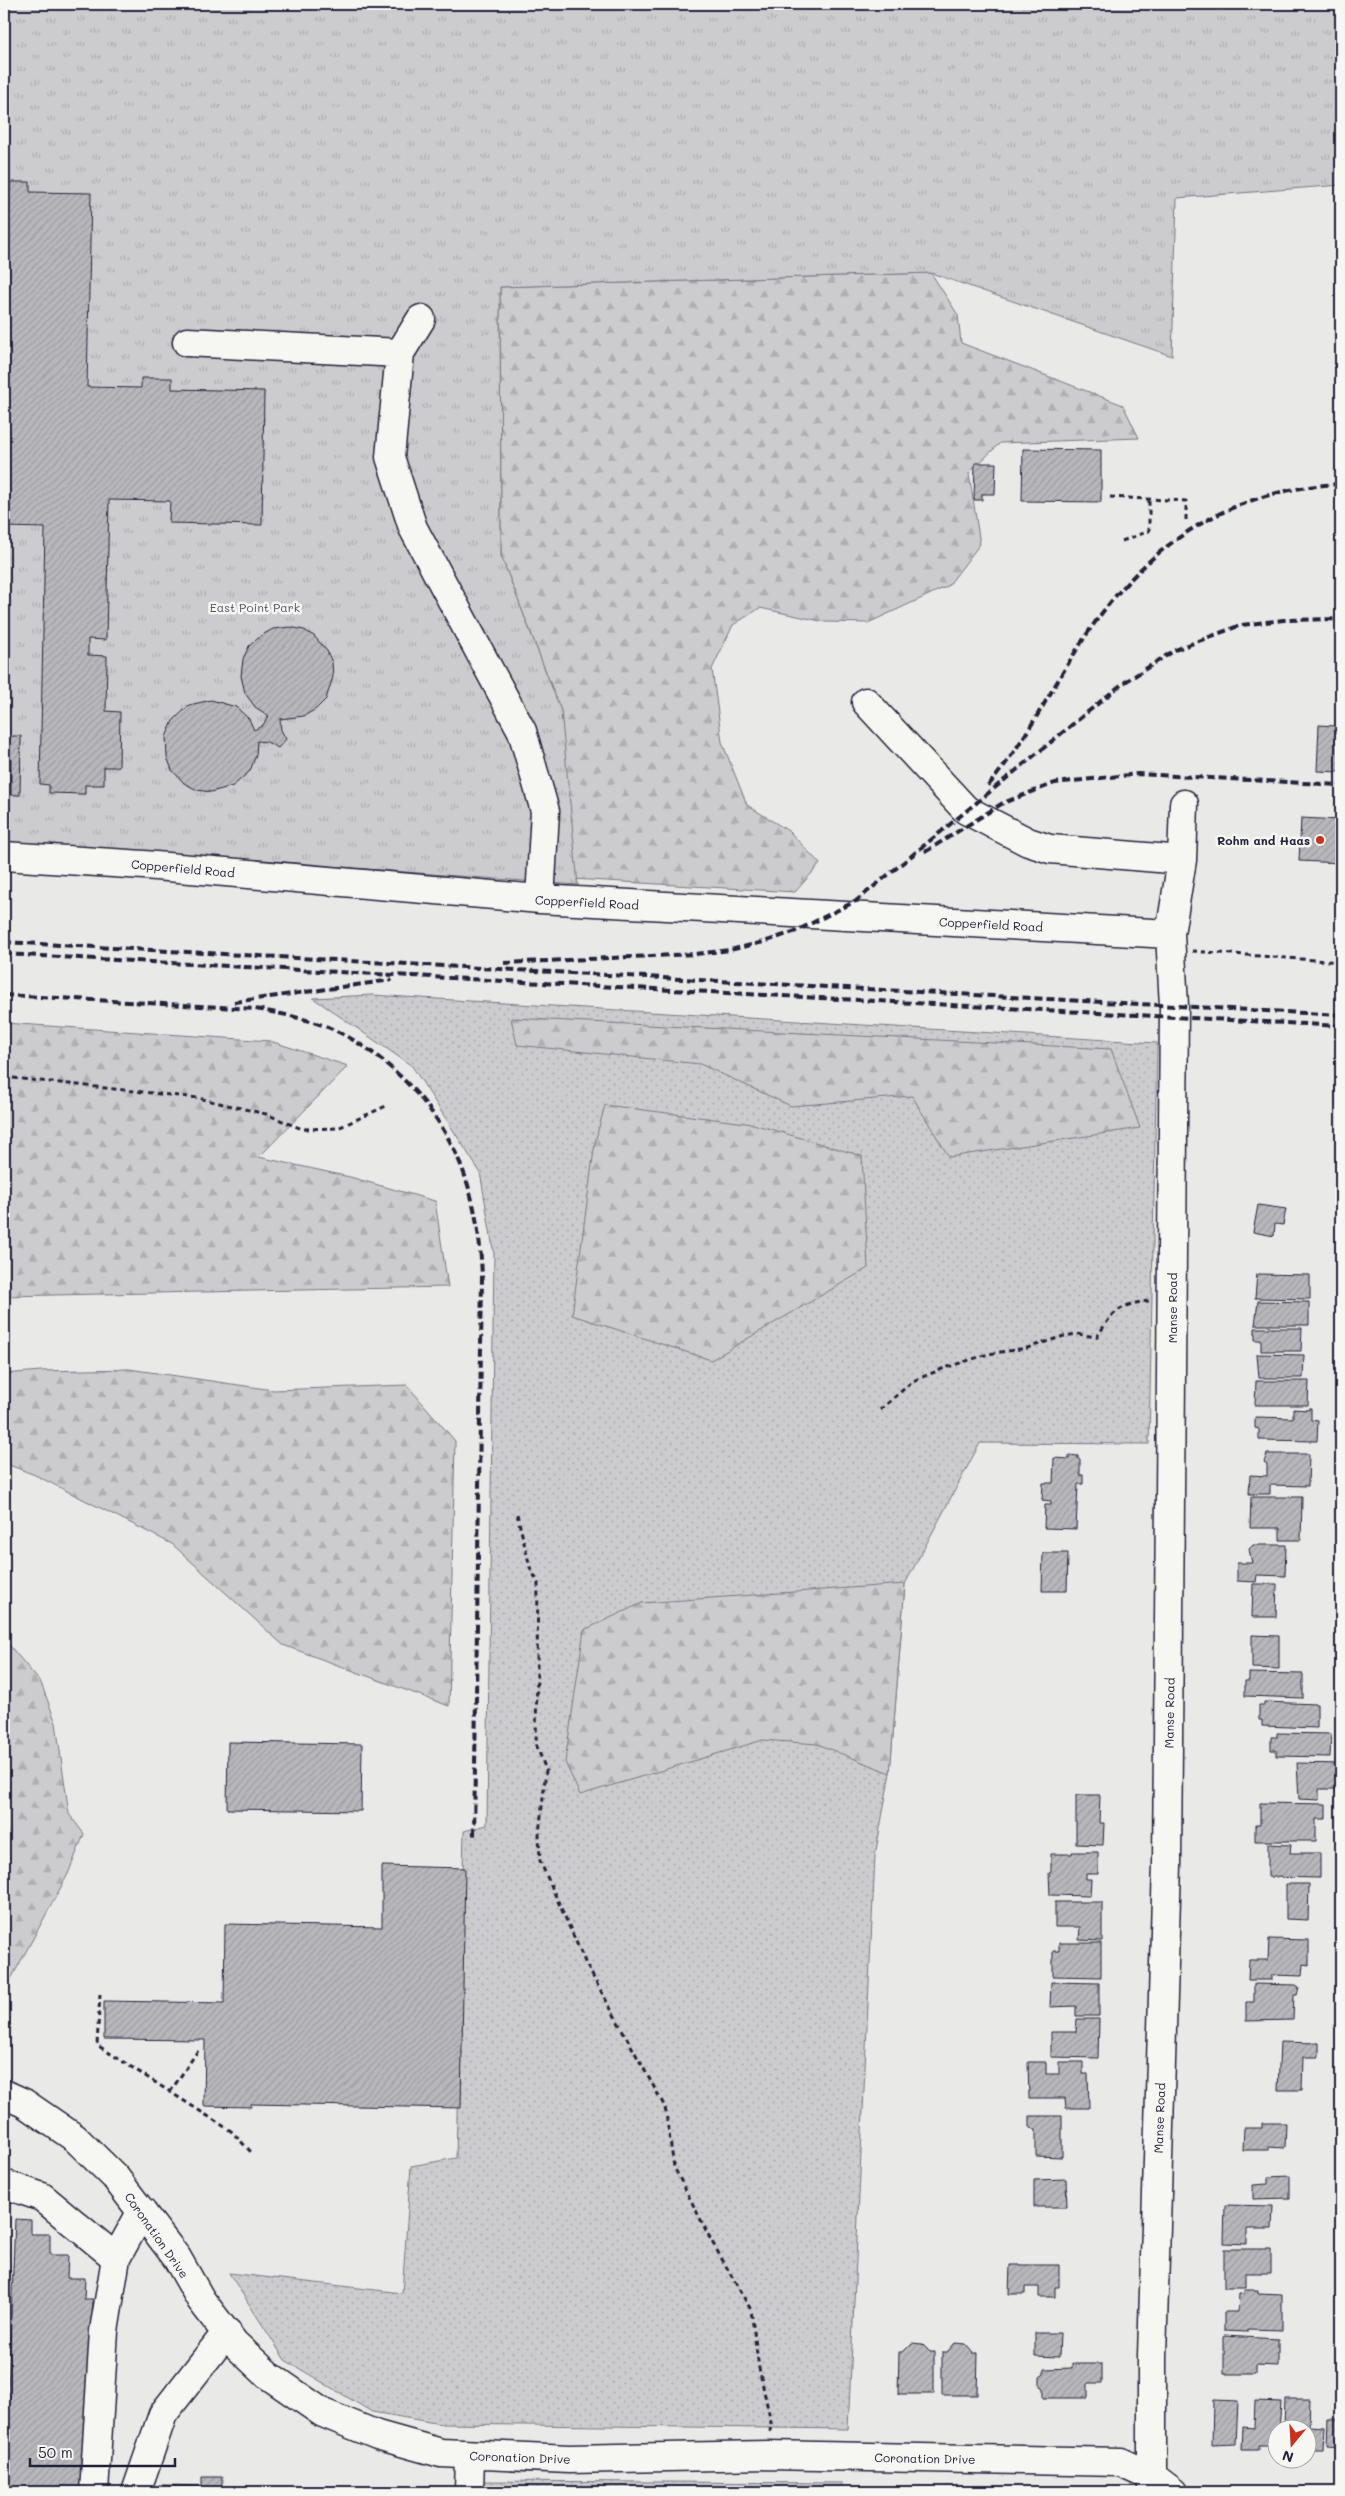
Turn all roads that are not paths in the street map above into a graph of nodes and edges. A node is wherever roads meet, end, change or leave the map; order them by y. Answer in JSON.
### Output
{"nodes":[{"id":1,"x":421,"y":320,"type":"dead end"},
{"id":2,"x":187,"y":342,"type":"dead end"},
{"id":3,"x":400,"y":353,"type":"junction"},
{"id":4,"x":866,"y":702,"type":"dead end"},
{"id":5,"x":1184,"y":804,"type":"dead end"},
{"id":6,"x":4,"y":856,"type":"edge"},
{"id":7,"x":1182,"y":860,"type":"junction"},
{"id":8,"x":540,"y":899,"type":"junction"},
{"id":9,"x":1170,"y":942,"type":"junction"},
{"id":10,"x":4,"y":2094,"type":"edge"},
{"id":11,"x":4,"y":2184,"type":"edge"},
{"id":12,"x":142,"y":2211,"type":"junction"},
{"id":13,"x":116,"y":2258,"type":"junction"},
{"id":14,"x":227,"y":2332,"type":"junction"},
{"id":15,"x":470,"y":2455,"type":"junction"},
{"id":16,"x":1152,"y":2484,"type":"edge"},
{"id":17,"x":94,"y":2492,"type":"edge"},
{"id":18,"x":136,"y":2492,"type":"edge"},
{"id":19,"x":469,"y":2492,"type":"edge"},
{"id":20,"x":1173,"y":2492,"type":"edge"}],
"edges":[{"from":1,"to":3,"type":"street"},
{"from":2,"to":3,"type":"street"},
{"from":3,"to":8,"type":"street"},
{"from":4,"to":7,"type":"street"},
{"from":5,"to":7,"type":"street","name":"Manse Road"},
{"from":6,"to":8,"type":"street","name":"Copperfield Road"},
{"from":7,"to":9,"type":"street","name":"Manse Road"},
{"from":8,"to":9,"type":"street","name":"Copperfield Road"},
{"from":9,"to":16,"type":"street","name":"Manse Road"},
{"from":10,"to":12,"type":"street","name":"Coronation Drive"},
{"from":11,"to":13,"type":"street"},
{"from":12,"to":13,"type":"street"},
{"from":12,"to":14,"type":"street","name":"Coronation Drive"},
{"from":13,"to":17,"type":"street"},
{"from":14,"to":15,"type":"street","name":"Coronation Drive"},
{"from":14,"to":18,"type":"street"},
{"from":15,"to":16,"type":"street","name":"Coronation Drive"},
{"from":15,"to":19,"type":"street"},
{"from":16,"to":20,"type":"street","name":"Coronation Drive"}]}
